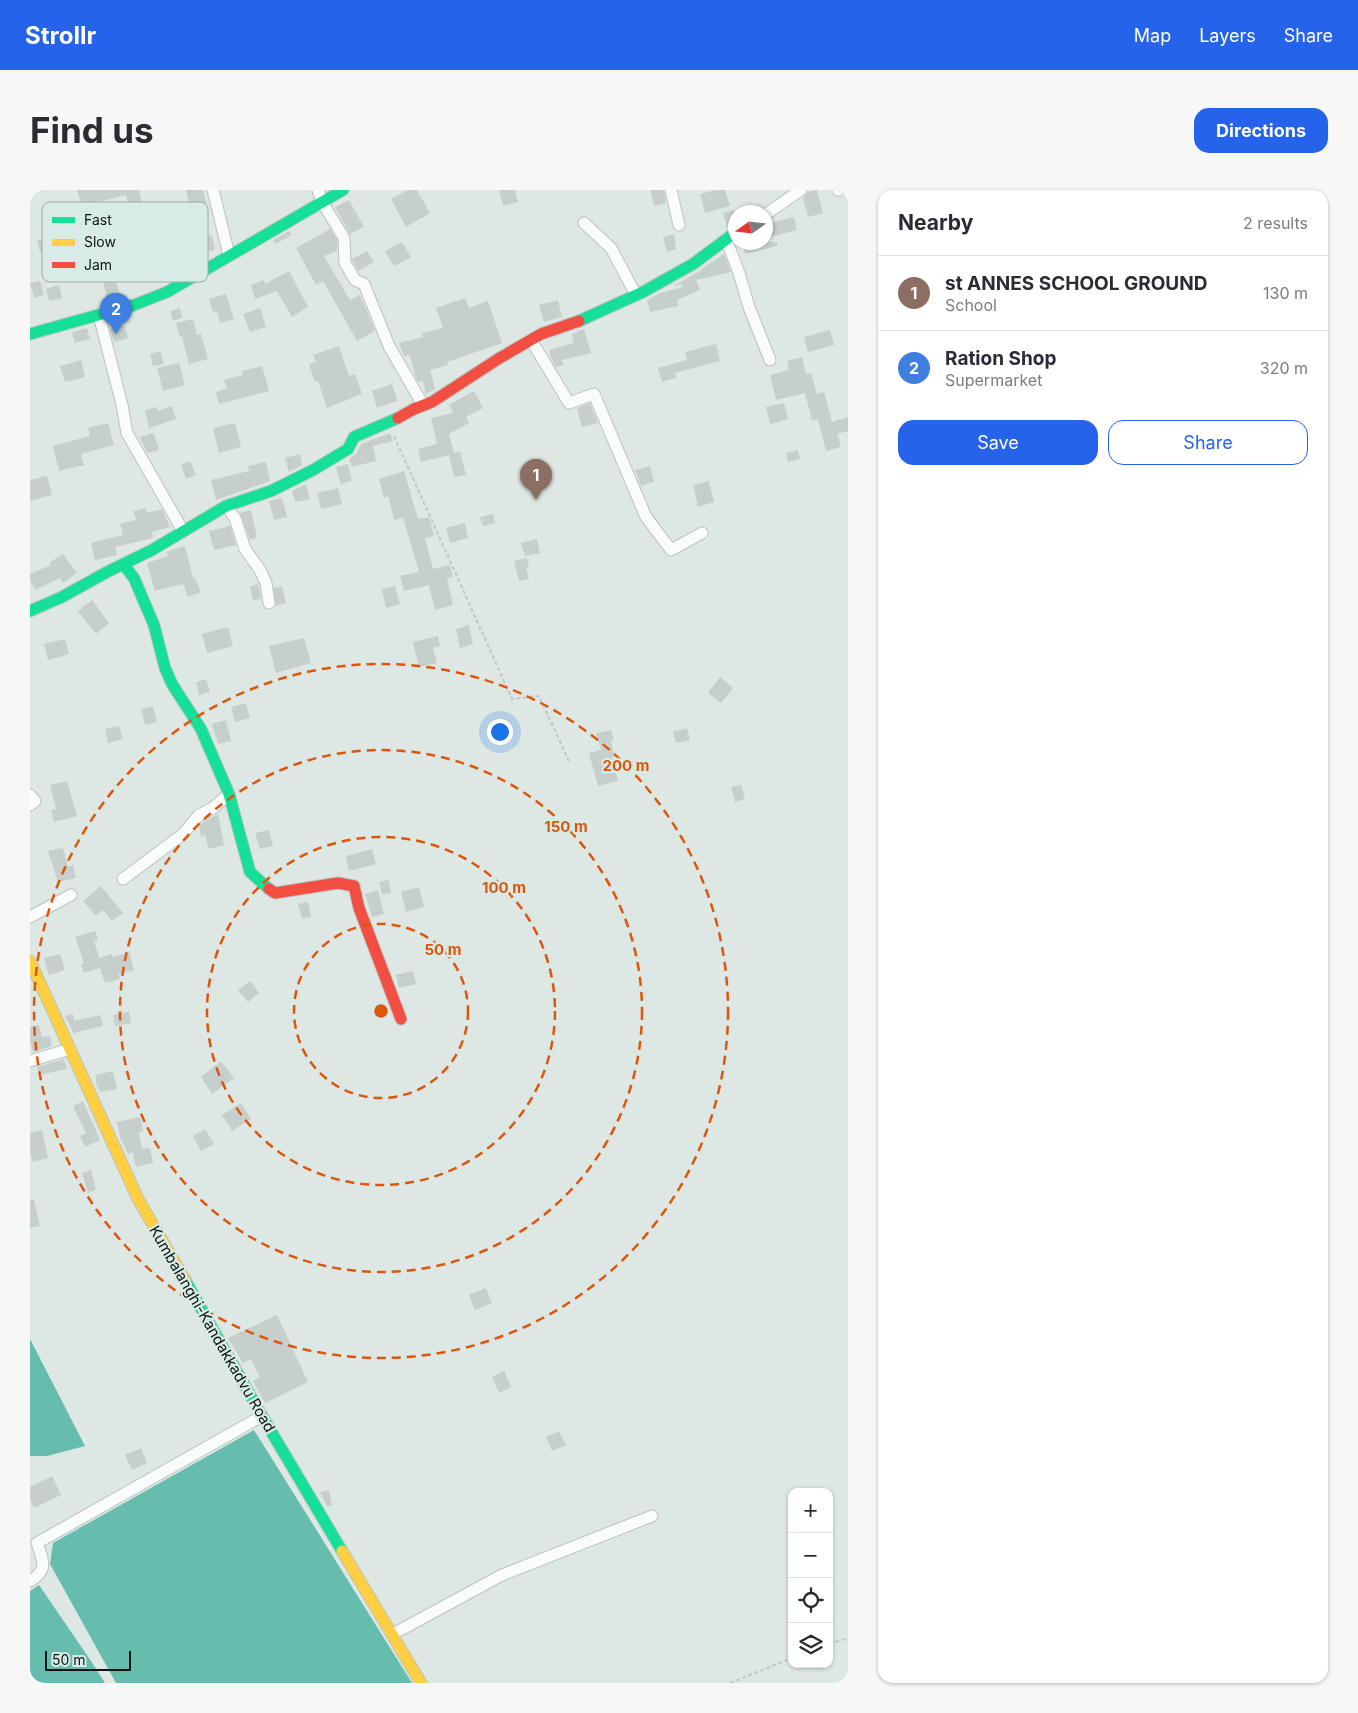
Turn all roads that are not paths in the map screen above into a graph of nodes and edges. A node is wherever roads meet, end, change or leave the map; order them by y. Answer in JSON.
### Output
{"nodes":[{"id":1,"x":213,"y":190,"type":"edge"},
{"id":2,"x":318,"y":190,"type":"edge"},
{"id":3,"x":343,"y":190,"type":"edge"},
{"id":4,"x":671,"y":190,"type":"edge"},
{"id":5,"x":801,"y":190,"type":"edge"},
{"id":6,"x":322,"y":202,"type":"junction"},
{"id":7,"x":773,"y":209,"type":"edge"},
{"id":8,"x":584,"y":223,"type":"dead end"},
{"id":9,"x":679,"y":226,"type":"dead end"},
{"id":10,"x":726,"y":239,"type":"joint"},
{"id":11,"x":229,"y":255,"type":"junction"},
{"id":12,"x":208,"y":268,"type":"edge"},
{"id":13,"x":184,"y":282,"type":"edge"},
{"id":14,"x":636,"y":295,"type":"junction"},
{"id":15,"x":100,"y":315,"type":"junction"},
{"id":16,"x":30,"y":334,"type":"edge"},
{"id":17,"x":531,"y":340,"type":"junction"},
{"id":18,"x":770,"y":360,"type":"dead end"},
{"id":19,"x":423,"y":405,"type":"junction"},
{"id":20,"x":226,"y":506,"type":"junction"},
{"id":21,"x":183,"y":531,"type":"junction"},
{"id":22,"x":702,"y":533,"type":"dead end"},
{"id":23,"x":123,"y":564,"type":"junction"},
{"id":24,"x":269,"y":603,"type":"dead end"},
{"id":25,"x":30,"y":612,"type":"edge"},
{"id":26,"x":229,"y":794,"type":"junction"},
{"id":27,"x":30,"y":795,"type":"edge"},
{"id":28,"x":30,"y":805,"type":"edge"},
{"id":29,"x":123,"y":879,"type":"dead end"},
{"id":30,"x":71,"y":894,"type":"dead end"},
{"id":31,"x":30,"y":917,"type":"edge"},
{"id":32,"x":30,"y":961,"type":"edge"},
{"id":33,"x":401,"y":1019,"type":"dead end"},
{"id":34,"x":70,"y":1049,"type":"junction"},
{"id":35,"x":30,"y":1061,"type":"edge"},
{"id":36,"x":262,"y":1416,"type":"junction"},
{"id":37,"x":652,"y":1516,"type":"dead end"},
{"id":38,"x":30,"y":1581,"type":"edge"},
{"id":39,"x":393,"y":1634,"type":"junction"},
{"id":40,"x":421,"y":1683,"type":"edge"}],
"edges":[{"from":1,"to":11,"type":"street"},
{"from":2,"to":6,"type":"street"},
{"from":3,"to":6,"type":"street"},
{"from":4,"to":9,"type":"street"},
{"from":5,"to":7,"type":"street"},
{"from":6,"to":11,"type":"street"},
{"from":6,"to":19,"type":"street"},
{"from":8,"to":14,"type":"street"},
{"from":10,"to":14,"type":"street"},
{"from":10,"to":18,"type":"street"},
{"from":11,"to":12,"type":"street"},
{"from":13,"to":15,"type":"street"},
{"from":14,"to":17,"type":"street"},
{"from":15,"to":16,"type":"street"},
{"from":15,"to":21,"type":"street"},
{"from":17,"to":19,"type":"street"},
{"from":17,"to":22,"type":"street"},
{"from":19,"to":20,"type":"street"},
{"from":20,"to":21,"type":"street"},
{"from":20,"to":24,"type":"street"},
{"from":21,"to":23,"type":"street"},
{"from":23,"to":25,"type":"street"},
{"from":23,"to":26,"type":"street"},
{"from":26,"to":29,"type":"street"},
{"from":26,"to":33,"type":"street"},
{"from":27,"to":28,"type":"street"},
{"from":30,"to":31,"type":"street"},
{"from":32,"to":34,"type":"street","name":"Kumbalanghi-Kandakkadvu Road"},
{"from":34,"to":35,"type":"street"},
{"from":34,"to":36,"type":"street","name":"Kumbalanghi-Kandakkadvu Road"},
{"from":36,"to":38,"type":"street"},
{"from":36,"to":39,"type":"street","name":"Kumbalanghi-Kandakkadvu Road"},
{"from":37,"to":39,"type":"street"},
{"from":39,"to":40,"type":"street","name":"Kumbalanghi-Kandakkadvu Road"}]}
